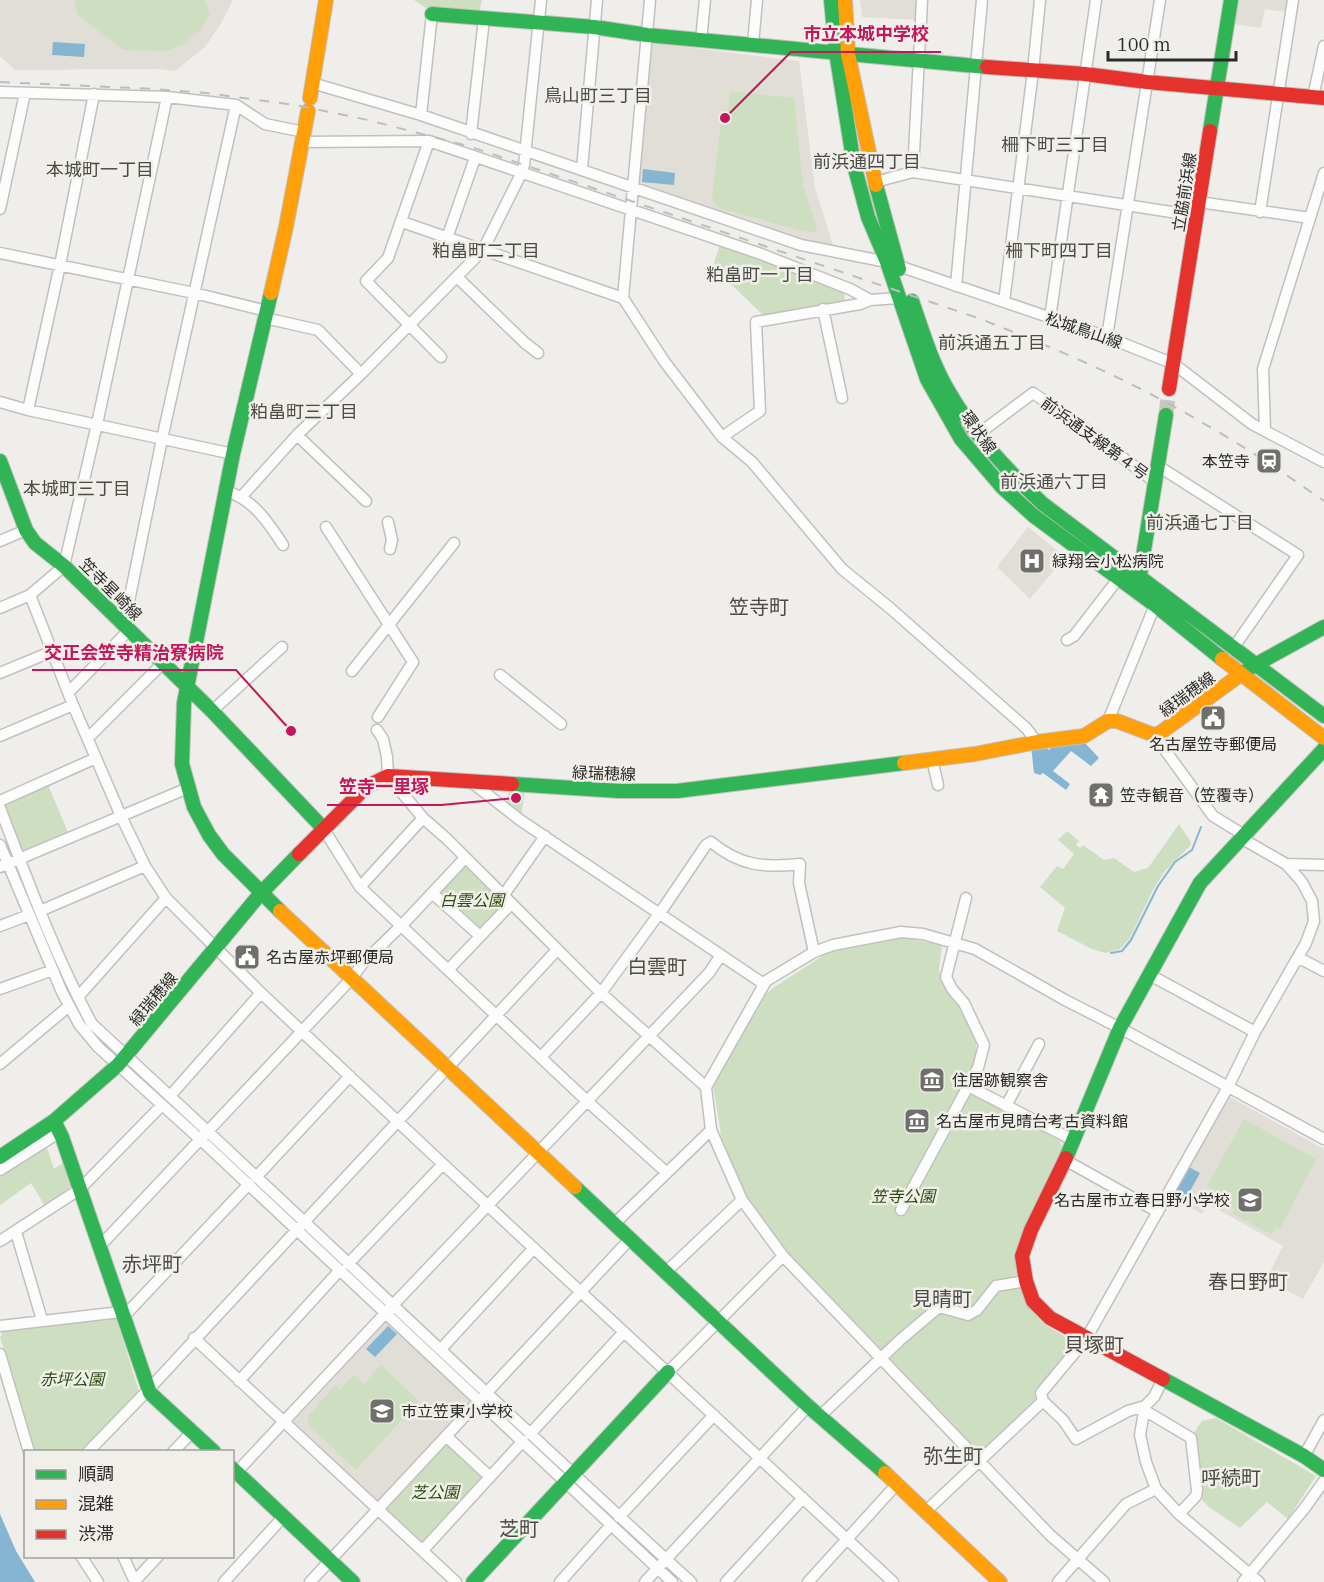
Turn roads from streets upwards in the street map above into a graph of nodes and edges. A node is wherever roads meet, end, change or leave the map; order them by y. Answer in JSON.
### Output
{"nodes":[{"id":1,"x":326,"y":0,"type":"edge"},
{"id":2,"x":542,"y":0,"type":"edge"},
{"id":3,"x":597,"y":0,"type":"edge"},
{"id":4,"x":650,"y":0,"type":"edge"},
{"id":5,"x":705,"y":0,"type":"edge"},
{"id":6,"x":757,"y":0,"type":"edge"},
{"id":7,"x":831,"y":0,"type":"edge"},
{"id":8,"x":845,"y":0,"type":"edge"},
{"id":9,"x":922,"y":0,"type":"edge"},
{"id":10,"x":982,"y":0,"type":"edge"},
{"id":11,"x":1040,"y":0,"type":"edge"},
{"id":12,"x":1096,"y":0,"type":"edge"},
{"id":13,"x":1160,"y":0,"type":"edge"},
{"id":14,"x":1231,"y":0,"type":"edge"},
{"id":15,"x":1293,"y":0,"type":"edge"},
{"id":16,"x":432,"y":14,"type":"joint"},
{"id":17,"x":484,"y":19,"type":"junction"},
{"id":18,"x":540,"y":23,"type":"junction"},
{"id":19,"x":594,"y":27,"type":"junction"},
{"id":20,"x":647,"y":35,"type":"junction"},
{"id":21,"x":701,"y":40,"type":"junction"},
{"id":22,"x":753,"y":45,"type":"junction"},
{"id":23,"x":1324,"y":46,"type":"edge"},
{"id":24,"x":842,"y":53,"type":"junction"},
{"id":25,"x":918,"y":60,"type":"junction"},
{"id":26,"x":977,"y":66,"type":"junction"},
{"id":27,"x":1033,"y":71,"type":"junction"},
{"id":28,"x":1085,"y":74,"type":"junction"},
{"id":29,"x":1147,"y":82,"type":"junction"},
{"id":30,"x":312,"y":83,"type":"junction"},
{"id":31,"x":1217,"y":89,"type":"junction"},
{"id":32,"x":0,"y":92,"type":"edge"},
{"id":33,"x":25,"y":93,"type":"junction"},
{"id":34,"x":94,"y":94,"type":"junction"},
{"id":35,"x":1278,"y":94,"type":"junction"},
{"id":36,"x":167,"y":97,"type":"junction"},
{"id":37,"x":1318,"y":98,"type":"edge"},
{"id":38,"x":236,"y":105,"type":"junction"},
{"id":39,"x":421,"y":115,"type":"junction"},
{"id":40,"x":471,"y":134,"type":"junction"},
{"id":41,"x":303,"y":137,"type":"junction"},
{"id":42,"x":429,"y":141,"type":"junction"},
{"id":43,"x":526,"y":151,"type":"junction"},
{"id":44,"x":475,"y":158,"type":"junction"},
{"id":45,"x":582,"y":169,"type":"junction"},
{"id":46,"x":914,"y":172,"type":"junction"},
{"id":47,"x":1324,"y":173,"type":"edge"},
{"id":48,"x":521,"y":174,"type":"junction"},
{"id":49,"x":966,"y":179,"type":"junction"},
{"id":50,"x":875,"y":182,"type":"junction"},
{"id":51,"x":633,"y":188,"type":"junction"},
{"id":52,"x":1018,"y":189,"type":"junction"},
{"id":53,"x":1069,"y":195,"type":"junction"},
{"id":54,"x":1320,"y":198,"type":"edge"},
{"id":55,"x":1199,"y":202,"type":"junction"},
{"id":56,"x":1129,"y":205,"type":"junction"},
{"id":57,"x":0,"y":209,"type":"edge"},
{"id":58,"x":630,"y":211,"type":"junction"},
{"id":59,"x":1260,"y":212,"type":"junction"},
{"id":60,"x":1197,"y":216,"type":"junction"},
{"id":61,"x":1310,"y":218,"type":"junction"},
{"id":62,"x":402,"y":222,"type":"junction"},
{"id":63,"x":447,"y":238,"type":"junction"},
{"id":64,"x":483,"y":250,"type":"junction"},
{"id":65,"x":0,"y":253,"type":"edge"},
{"id":66,"x":892,"y":264,"type":"junction"},
{"id":67,"x":60,"y":266,"type":"junction"},
{"id":68,"x":457,"y":277,"type":"junction"},
{"id":69,"x":128,"y":280,"type":"junction"},
{"id":70,"x":956,"y":286,"type":"junction"},
{"id":71,"x":194,"y":294,"type":"junction"},
{"id":72,"x":623,"y":297,"type":"junction"},
{"id":73,"x":899,"y":298,"type":"junction"},
{"id":74,"x":870,"y":300,"type":"junction"},
{"id":75,"x":1004,"y":302,"type":"junction"},
{"id":76,"x":824,"y":309,"type":"junction"},
{"id":77,"x":266,"y":314,"type":"junction"},
{"id":78,"x":1050,"y":318,"type":"junction"},
{"id":79,"x":410,"y":324,"type":"junction"},
{"id":80,"x":1107,"y":337,"type":"junction"},
{"id":81,"x":538,"y":353,"type":"dead end"},
{"id":82,"x":441,"y":357,"type":"dead end"},
{"id":83,"x":1174,"y":363,"type":"junction"},
{"id":84,"x":361,"y":374,"type":"junction"},
{"id":85,"x":1169,"y":389,"type":"tunnel mouth"},
{"id":86,"x":842,"y":398,"type":"dead end"},
{"id":87,"x":0,"y":402,"type":"edge"},
{"id":88,"x":28,"y":411,"type":"junction"},
{"id":89,"x":1166,"y":415,"type":"tunnel mouth"},
{"id":90,"x":97,"y":424,"type":"junction"},
{"id":91,"x":1265,"y":430,"type":"junction"},
{"id":92,"x":297,"y":435,"type":"junction"},
{"id":93,"x":976,"y":435,"type":"junction"},
{"id":94,"x":722,"y":437,"type":"junction"},
{"id":95,"x":162,"y":439,"type":"junction"},
{"id":96,"x":233,"y":454,"type":"junction"},
{"id":97,"x":0,"y":461,"type":"edge"},
{"id":98,"x":1324,"y":462,"type":"edge"},
{"id":99,"x":1158,"y":466,"type":"junction"},
{"id":100,"x":3,"y":477,"type":"edge"},
{"id":101,"x":1155,"y":482,"type":"junction"},
{"id":102,"x":226,"y":491,"type":"junction"},
{"id":103,"x":242,"y":496,"type":"junction"},
{"id":104,"x":366,"y":501,"type":"dead end"},
{"id":105,"x":388,"y":522,"type":"dead end"},
{"id":106,"x":326,"y":527,"type":"dead end"},
{"id":107,"x":26,"y":530,"type":"junction"},
{"id":108,"x":0,"y":541,"type":"edge"},
{"id":109,"x":454,"y":543,"type":"dead end"},
{"id":110,"x":283,"y":545,"type":"dead end"},
{"id":111,"x":390,"y":549,"type":"dead end"},
{"id":112,"x":64,"y":566,"type":"junction"},
{"id":113,"x":1141,"y":577,"type":"junction"},
{"id":114,"x":1118,"y":579,"type":"junction"},
{"id":115,"x":1136,"y":591,"type":"junction"},
{"id":116,"x":30,"y":596,"type":"junction"},
{"id":117,"x":1155,"y":604,"type":"junction"},
{"id":118,"x":0,"y":608,"type":"edge"},
{"id":119,"x":388,"y":626,"type":"junction"},
{"id":120,"x":1324,"y":627,"type":"edge"},
{"id":121,"x":126,"y":628,"type":"junction"},
{"id":122,"x":1067,"y":640,"type":"dead end"},
{"id":123,"x":282,"y":647,"type":"dead end"},
{"id":124,"x":1234,"y":647,"type":"junction"},
{"id":125,"x":52,"y":651,"type":"junction"},
{"id":126,"x":163,"y":663,"type":"junction"},
{"id":127,"x":1255,"y":665,"type":"junction"},
{"id":128,"x":352,"y":671,"type":"dead end"},
{"id":129,"x":0,"y":673,"type":"edge"},
{"id":130,"x":500,"y":675,"type":"dead end"},
{"id":131,"x":1241,"y":675,"type":"junction"},
{"id":132,"x":187,"y":686,"type":"junction"},
{"id":133,"x":69,"y":692,"type":"junction"},
{"id":134,"x":73,"y":705,"type":"junction"},
{"id":135,"x":212,"y":711,"type":"junction"},
{"id":136,"x":1324,"y":716,"type":"edge"},
{"id":137,"x":378,"y":717,"type":"dead end"},
{"id":138,"x":1108,"y":721,"type":"junction"},
{"id":139,"x":561,"y":724,"type":"dead end"},
{"id":140,"x":377,"y":730,"type":"dead end"},
{"id":141,"x":1154,"y":735,"type":"junction"},
{"id":142,"x":0,"y":736,"type":"edge"},
{"id":143,"x":88,"y":738,"type":"junction"},
{"id":144,"x":1324,"y":738,"type":"edge"},
{"id":145,"x":1037,"y":742,"type":"junction"},
{"id":146,"x":1324,"y":749,"type":"edge"},
{"id":147,"x":96,"y":759,"type":"junction"},
{"id":148,"x":932,"y":759,"type":"junction"},
{"id":149,"x":388,"y":776,"type":"junction"},
{"id":150,"x":470,"y":781,"type":"junction"},
{"id":151,"x":938,"y":785,"type":"dead end"},
{"id":152,"x":188,"y":788,"type":"junction"},
{"id":153,"x":0,"y":801,"type":"edge"},
{"id":154,"x":0,"y":808,"type":"edge"},
{"id":155,"x":121,"y":816,"type":"junction"},
{"id":156,"x":423,"y":818,"type":"junction"},
{"id":157,"x":323,"y":828,"type":"junction"},
{"id":158,"x":545,"y":836,"type":"junction"},
{"id":159,"x":1243,"y":836,"type":"junction"},
{"id":160,"x":0,"y":845,"type":"edge"},
{"id":161,"x":19,"y":858,"type":"junction"},
{"id":162,"x":465,"y":858,"type":"junction"},
{"id":163,"x":1286,"y":864,"type":"junction"},
{"id":164,"x":1324,"y":864,"type":"edge"},
{"id":165,"x":4,"y":865,"type":"edge"},
{"id":166,"x":145,"y":866,"type":"junction"},
{"id":167,"x":360,"y":887,"type":"junction"},
{"id":168,"x":261,"y":893,"type":"junction"},
{"id":169,"x":432,"y":893,"type":"junction"},
{"id":170,"x":166,"y":898,"type":"junction"},
{"id":171,"x":966,"y":898,"type":"dead end"},
{"id":172,"x":507,"y":900,"type":"junction"},
{"id":173,"x":40,"y":911,"type":"junction"},
{"id":174,"x":659,"y":914,"type":"junction"},
{"id":175,"x":29,"y":915,"type":"junction"},
{"id":176,"x":0,"y":926,"type":"edge"},
{"id":177,"x":401,"y":926,"type":"junction"},
{"id":178,"x":480,"y":936,"type":"junction"},
{"id":179,"x":954,"y":943,"type":"junction"},
{"id":180,"x":216,"y":949,"type":"junction"},
{"id":181,"x":557,"y":950,"type":"junction"},
{"id":182,"x":814,"y":952,"type":"junction"},
{"id":183,"x":721,"y":955,"type":"junction"},
{"id":184,"x":1299,"y":958,"type":"junction"},
{"id":185,"x":53,"y":970,"type":"junction"},
{"id":186,"x":448,"y":970,"type":"junction"},
{"id":187,"x":1324,"y":971,"type":"edge"},
{"id":188,"x":1150,"y":975,"type":"junction"},
{"id":189,"x":351,"y":978,"type":"junction"},
{"id":190,"x":764,"y":984,"type":"junction"},
{"id":191,"x":0,"y":989,"type":"edge"},
{"id":192,"x":261,"y":993,"type":"junction"},
{"id":193,"x":601,"y":993,"type":"junction"},
{"id":194,"x":78,"y":998,"type":"junction"},
{"id":195,"x":69,"y":1006,"type":"junction"},
{"id":196,"x":496,"y":1016,"type":"junction"},
{"id":197,"x":1120,"y":1028,"type":"junction"},
{"id":198,"x":302,"y":1030,"type":"junction"},
{"id":199,"x":1255,"y":1032,"type":"junction"},
{"id":200,"x":649,"y":1036,"type":"junction"},
{"id":201,"x":1039,"y":1044,"type":"dead end"},
{"id":202,"x":541,"y":1057,"type":"junction"},
{"id":203,"x":122,"y":1060,"type":"junction"},
{"id":204,"x":0,"y":1064,"type":"edge"},
{"id":205,"x":448,"y":1068,"type":"junction"},
{"id":206,"x":350,"y":1076,"type":"junction"},
{"id":207,"x":968,"y":1086,"type":"junction"},
{"id":208,"x":706,"y":1087,"type":"junction"},
{"id":209,"x":1228,"y":1087,"type":"junction"},
{"id":210,"x":166,"y":1101,"type":"junction"},
{"id":211,"x":587,"y":1101,"type":"junction"},
{"id":212,"x":1006,"y":1106,"type":"junction"},
{"id":213,"x":398,"y":1121,"type":"junction"},
{"id":214,"x":57,"y":1126,"type":"junction"},
{"id":215,"x":711,"y":1130,"type":"junction"},
{"id":216,"x":204,"y":1136,"type":"junction"},
{"id":217,"x":1324,"y":1139,"type":"edge"},
{"id":218,"x":1073,"y":1140,"type":"junction"},
{"id":219,"x":538,"y":1153,"type":"junction"},
{"id":220,"x":0,"y":1157,"type":"edge"},
{"id":221,"x":1065,"y":1160,"type":"junction"},
{"id":222,"x":443,"y":1164,"type":"junction"},
{"id":223,"x":0,"y":1170,"type":"edge"},
{"id":224,"x":667,"y":1173,"type":"junction"},
{"id":225,"x":253,"y":1180,"type":"junction"},
{"id":226,"x":80,"y":1189,"type":"junction"},
{"id":227,"x":742,"y":1200,"type":"junction"},
{"id":228,"x":488,"y":1205,"type":"junction"},
{"id":229,"x":901,"y":1210,"type":"dead end"},
{"id":230,"x":1158,"y":1212,"type":"junction"},
{"id":231,"x":304,"y":1222,"type":"junction"},
{"id":232,"x":614,"y":1224,"type":"junction"},
{"id":233,"x":296,"y":1231,"type":"junction"},
{"id":234,"x":16,"y":1232,"type":"junction"},
{"id":235,"x":630,"y":1239,"type":"junction"},
{"id":236,"x":0,"y":1241,"type":"edge"},
{"id":237,"x":100,"y":1246,"type":"junction"},
{"id":238,"x":534,"y":1248,"type":"junction"},
{"id":239,"x":783,"y":1256,"type":"junction"},
{"id":240,"x":344,"y":1267,"type":"junction"},
{"id":241,"x":666,"y":1272,"type":"junction"},
{"id":242,"x":1026,"y":1281,"type":"junction"},
{"id":243,"x":581,"y":1292,"type":"junction"},
{"id":244,"x":389,"y":1309,"type":"junction"},
{"id":245,"x":121,"y":1313,"type":"junction"},
{"id":246,"x":42,"y":1320,"type":"junction"},
{"id":247,"x":717,"y":1321,"type":"junction"},
{"id":248,"x":0,"y":1326,"type":"edge"},
{"id":249,"x":624,"y":1332,"type":"junction"},
{"id":250,"x":194,"y":1338,"type":"junction"},
{"id":251,"x":1086,"y":1339,"type":"junction"},
{"id":252,"x":441,"y":1349,"type":"junction"},
{"id":253,"x":0,"y":1354,"type":"edge"},
{"id":254,"x":881,"y":1358,"type":"junction"},
{"id":255,"x":668,"y":1372,"type":"junction"},
{"id":256,"x":1163,"y":1379,"type":"junction"},
{"id":257,"x":239,"y":1381,"type":"junction"},
{"id":258,"x":149,"y":1389,"type":"junction"},
{"id":259,"x":483,"y":1397,"type":"junction"},
{"id":260,"x":1043,"y":1401,"type":"junction"},
{"id":261,"x":808,"y":1406,"type":"junction"},
{"id":262,"x":1144,"y":1408,"type":"junction"},
{"id":263,"x":714,"y":1415,"type":"junction"},
{"id":264,"x":820,"y":1416,"type":"junction"},
{"id":265,"x":1324,"y":1420,"type":"edge"},
{"id":266,"x":284,"y":1421,"type":"junction"},
{"id":267,"x":192,"y":1432,"type":"junction"},
{"id":268,"x":446,"y":1436,"type":"junction"},
{"id":269,"x":526,"y":1438,"type":"junction"},
{"id":270,"x":28,"y":1450,"type":"edge"},
{"id":271,"x":90,"y":1450,"type":"edge"},
{"id":272,"x":175,"y":1450,"type":"edge"},
{"id":273,"x":212,"y":1450,"type":"edge"},
{"id":274,"x":1304,"y":1456,"type":"junction"},
{"id":275,"x":760,"y":1458,"type":"junction"},
{"id":276,"x":978,"y":1461,"type":"junction"},
{"id":277,"x":1324,"y":1470,"type":"edge"},
{"id":278,"x":234,"y":1472,"type":"edge"},
{"id":279,"x":490,"y":1477,"type":"junction"},
{"id":280,"x":569,"y":1478,"type":"junction"},
{"id":281,"x":1324,"y":1481,"type":"edge"},
{"id":282,"x":897,"y":1484,"type":"junction"},
{"id":283,"x":1156,"y":1489,"type":"junction"},
{"id":284,"x":803,"y":1498,"type":"junction"},
{"id":285,"x":378,"y":1509,"type":"junction"},
{"id":286,"x":925,"y":1512,"type":"junction"},
{"id":287,"x":1179,"y":1514,"type":"junction"},
{"id":288,"x":284,"y":1516,"type":"junction"},
{"id":289,"x":619,"y":1517,"type":"junction"},
{"id":290,"x":611,"y":1526,"type":"junction"},
{"id":291,"x":848,"y":1539,"type":"junction"},
{"id":292,"x":423,"y":1550,"type":"junction"},
{"id":293,"x":82,"y":1558,"type":"edge"},
{"id":294,"x":123,"y":1558,"type":"edge"},
{"id":295,"x":157,"y":1558,"type":"edge"},
{"id":296,"x":666,"y":1559,"type":"junction"},
{"id":297,"x":330,"y":1560,"type":"junction"},
{"id":298,"x":1078,"y":1560,"type":"junction"},
{"id":299,"x":658,"y":1569,"type":"junction"},
{"id":300,"x":1246,"y":1578,"type":"edge"},
{"id":301,"x":98,"y":1582,"type":"edge"},
{"id":302,"x":134,"y":1582,"type":"edge"},
{"id":303,"x":224,"y":1582,"type":"edge"},
{"id":304,"x":310,"y":1582,"type":"edge"},
{"id":305,"x":353,"y":1582,"type":"edge"},
{"id":306,"x":456,"y":1582,"type":"edge"},
{"id":307,"x":473,"y":1582,"type":"edge"},
{"id":308,"x":560,"y":1582,"type":"edge"},
{"id":309,"x":645,"y":1582,"type":"edge"},
{"id":310,"x":672,"y":1582,"type":"edge"},
{"id":311,"x":691,"y":1582,"type":"edge"},
{"id":312,"x":726,"y":1582,"type":"edge"},
{"id":313,"x":808,"y":1582,"type":"edge"},
{"id":314,"x":892,"y":1582,"type":"edge"},
{"id":315,"x":1000,"y":1582,"type":"edge"},
{"id":316,"x":1058,"y":1582,"type":"edge"},
{"id":317,"x":1104,"y":1582,"type":"edge"},
{"id":318,"x":1258,"y":1582,"type":"edge"}],
"edges":[{"from":1,"to":30,"type":"street"},
{"from":2,"to":18,"type":"street"},
{"from":3,"to":19,"type":"street"},
{"from":4,"to":20,"type":"street"},
{"from":5,"to":21,"type":"street"},
{"from":6,"to":22,"type":"street"},
{"from":7,"to":24,"type":"street","name":"環状線"},
{"from":8,"to":24,"type":"street","name":"環状線"},
{"from":9,"to":25,"type":"street"},
{"from":10,"to":26,"type":"street"},
{"from":11,"to":27,"type":"street"},
{"from":12,"to":28,"type":"street"},
{"from":13,"to":29,"type":"street"},
{"from":14,"to":31,"type":"street","name":"立脇前浜線"},
{"from":15,"to":35,"type":"street"},
{"from":16,"to":17,"type":"street"},
{"from":16,"to":39,"type":"street"},
{"from":17,"to":18,"type":"street"},
{"from":17,"to":40,"type":"street"},
{"from":18,"to":19,"type":"street"},
{"from":18,"to":43,"type":"street"},
{"from":19,"to":20,"type":"street"},
{"from":19,"to":45,"type":"street"},
{"from":20,"to":21,"type":"street"},
{"from":20,"to":51,"type":"street"},
{"from":21,"to":22,"type":"street"},
{"from":22,"to":24,"type":"street"},
{"from":23,"to":37,"type":"street"},
{"from":24,"to":25,"type":"street"},
{"from":24,"to":50,"type":"street","name":"環状線"},
{"from":24,"to":66,"type":"street","name":"環状線"},
{"from":25,"to":26,"type":"street"},
{"from":25,"to":46,"type":"street"},
{"from":26,"to":27,"type":"street"},
{"from":26,"to":49,"type":"street"},
{"from":27,"to":28,"type":"street"},
{"from":27,"to":52,"type":"street"},
{"from":28,"to":29,"type":"street"},
{"from":28,"to":53,"type":"street"},
{"from":29,"to":31,"type":"street"},
{"from":29,"to":56,"type":"street"},
{"from":30,"to":39,"type":"street","name":"松城鳥山線"},
{"from":30,"to":41,"type":"street"},
{"from":31,"to":35,"type":"street"},
{"from":31,"to":55,"type":"street","name":"立脇前浜線"},
{"from":32,"to":33,"type":"street"},
{"from":33,"to":34,"type":"street"},
{"from":33,"to":57,"type":"street"},
{"from":34,"to":36,"type":"street"},
{"from":34,"to":67,"type":"street"},
{"from":35,"to":37,"type":"street"},
{"from":35,"to":59,"type":"street"},
{"from":36,"to":38,"type":"street"},
{"from":36,"to":69,"type":"street"},
{"from":38,"to":41,"type":"street"},
{"from":38,"to":71,"type":"street"},
{"from":39,"to":40,"type":"street","name":"松城鳥山線"},
{"from":40,"to":43,"type":"street","name":"松城鳥山線"},
{"from":41,"to":42,"type":"street"},
{"from":41,"to":77,"type":"street"},
{"from":42,"to":44,"type":"street"},
{"from":42,"to":62,"type":"street"},
{"from":43,"to":45,"type":"street","name":"松城鳥山線"},
{"from":43,"to":48,"type":"street"},
{"from":44,"to":48,"type":"street"},
{"from":44,"to":63,"type":"street"},
{"from":45,"to":51,"type":"street","name":"松城鳥山線"},
{"from":46,"to":49,"type":"street"},
{"from":46,"to":50,"type":"street"},
{"from":47,"to":54,"type":"street"},
{"from":48,"to":58,"type":"street"},
{"from":48,"to":64,"type":"street"},
{"from":49,"to":52,"type":"street"},
{"from":49,"to":70,"type":"street"},
{"from":50,"to":66,"type":"street","name":"環状線"},
{"from":51,"to":58,"type":"street"},
{"from":51,"to":66,"type":"street","name":"松城鳥山線"},
{"from":52,"to":53,"type":"street"},
{"from":52,"to":75,"type":"street"},
{"from":53,"to":56,"type":"street"},
{"from":53,"to":78,"type":"street"},
{"from":54,"to":61,"type":"street"},
{"from":55,"to":59,"type":"street"},
{"from":55,"to":60,"type":"street","name":"立脇前浜線"},
{"from":56,"to":60,"type":"street"},
{"from":56,"to":80,"type":"street"},
{"from":58,"to":72,"type":"street"},
{"from":58,"to":74,"type":"street"},
{"from":59,"to":61,"type":"street"},
{"from":60,"to":83,"type":"street","name":"立脇前浜線"},
{"from":61,"to":91,"type":"street"},
{"from":62,"to":63,"type":"street"},
{"from":62,"to":79,"type":"street"},
{"from":63,"to":64,"type":"street"},
{"from":64,"to":68,"type":"street"},
{"from":64,"to":72,"type":"street"},
{"from":65,"to":67,"type":"street"},
{"from":66,"to":70,"type":"street","name":"松城鳥山線"},
{"from":66,"to":73,"type":"street","name":"環状線"},
{"from":66,"to":93,"type":"street","name":"環状線"},
{"from":67,"to":69,"type":"street"},
{"from":67,"to":88,"type":"street"},
{"from":68,"to":79,"type":"street"},
{"from":68,"to":81,"type":"street"},
{"from":69,"to":71,"type":"street"},
{"from":69,"to":90,"type":"street"},
{"from":70,"to":75,"type":"street","name":"松城鳥山線"},
{"from":71,"to":77,"type":"street"},
{"from":71,"to":95,"type":"street"},
{"from":72,"to":94,"type":"street"},
{"from":73,"to":74,"type":"street"},
{"from":73,"to":114,"type":"street","name":"環状線"},
{"from":74,"to":76,"type":"street"},
{"from":75,"to":78,"type":"street","name":"松城鳥山線"},
{"from":76,"to":86,"type":"street"},
{"from":76,"to":94,"type":"street"},
{"from":77,"to":84,"type":"street"},
{"from":77,"to":96,"type":"street"},
{"from":78,"to":80,"type":"street","name":"松城鳥山線"},
{"from":79,"to":82,"type":"street"},
{"from":79,"to":84,"type":"street"},
{"from":80,"to":83,"type":"street","name":"松城鳥山線"},
{"from":83,"to":85,"type":"street","name":"立脇前浜線"},
{"from":83,"to":91,"type":"street","name":"松城鳥山線"},
{"from":84,"to":92,"type":"street"},
{"from":87,"to":88,"type":"street"},
{"from":88,"to":90,"type":"street"},
{"from":89,"to":99,"type":"street"},
{"from":90,"to":95,"type":"street"},
{"from":90,"to":112,"type":"street"},
{"from":91,"to":98,"type":"street","name":"松城鳥山線"},
{"from":92,"to":103,"type":"street"},
{"from":92,"to":104,"type":"street"},
{"from":93,"to":101,"type":"street","name":"前浜通支線第４号"},
{"from":93,"to":113,"type":"street","name":"環状線"},
{"from":94,"to":145,"type":"street"},
{"from":95,"to":96,"type":"street"},
{"from":95,"to":121,"type":"street"},
{"from":96,"to":102,"type":"street"},
{"from":97,"to":100,"type":"street","name":"笠寺星崎線"},
{"from":99,"to":101,"type":"street"},
{"from":99,"to":124,"type":"street","name":"前浜通支線第４号"},
{"from":100,"to":107,"type":"street","name":"笠寺星崎線"},
{"from":101,"to":113,"type":"street"},
{"from":102,"to":103,"type":"street"},
{"from":102,"to":132,"type":"street"},
{"from":103,"to":110,"type":"street"},
{"from":105,"to":111,"type":"street"},
{"from":106,"to":119,"type":"street"},
{"from":107,"to":108,"type":"street"},
{"from":107,"to":112,"type":"street","name":"笠寺星崎線"},
{"from":109,"to":119,"type":"street"},
{"from":112,"to":116,"type":"street"},
{"from":112,"to":121,"type":"street","name":"笠寺星崎線"},
{"from":113,"to":115,"type":"street"},
{"from":113,"to":124,"type":"street","name":"環状線"},
{"from":114,"to":115,"type":"street","name":"環状線"},
{"from":114,"to":122,"type":"street"},
{"from":115,"to":117,"type":"street","name":"環状線"},
{"from":116,"to":118,"type":"street"},
{"from":116,"to":125,"type":"street"},
{"from":117,"to":131,"type":"street","name":"環状線"},
{"from":117,"to":138,"type":"street"},
{"from":119,"to":128,"type":"street"},
{"from":119,"to":137,"type":"street"},
{"from":120,"to":127,"type":"street","name":"緑瑞穂線"},
{"from":121,"to":126,"type":"street","name":"笠寺星崎線"},
{"from":121,"to":133,"type":"street"},
{"from":123,"to":135,"type":"street"},
{"from":124,"to":127,"type":"street","name":"環状線"},
{"from":125,"to":129,"type":"street"},
{"from":125,"to":133,"type":"street"},
{"from":126,"to":132,"type":"street","name":"笠寺星崎線"},
{"from":126,"to":143,"type":"street"},
{"from":127,"to":131,"type":"street","name":"緑瑞穂線"},
{"from":127,"to":136,"type":"street","name":"環状線"},
{"from":130,"to":139,"type":"street"},
{"from":131,"to":141,"type":"street","name":"緑瑞穂線"},
{"from":131,"to":144,"type":"street","name":"環状線"},
{"from":132,"to":135,"type":"street","name":"笠寺星崎線"},
{"from":132,"to":152,"type":"street"},
{"from":133,"to":134,"type":"street"},
{"from":134,"to":142,"type":"street"},
{"from":134,"to":143,"type":"street"},
{"from":135,"to":157,"type":"street","name":"笠寺星崎線"},
{"from":138,"to":141,"type":"street","name":"緑瑞穂線"},
{"from":138,"to":145,"type":"street","name":"緑瑞穂線"},
{"from":140,"to":149,"type":"street"},
{"from":141,"to":159,"type":"street"},
{"from":143,"to":147,"type":"street"},
{"from":145,"to":148,"type":"street","name":"緑瑞穂線"},
{"from":146,"to":159,"type":"street"},
{"from":147,"to":153,"type":"street"},
{"from":147,"to":155,"type":"street"},
{"from":148,"to":150,"type":"street","name":"緑瑞穂線"},
{"from":148,"to":151,"type":"street"},
{"from":149,"to":150,"type":"street","name":"緑瑞穂線"},
{"from":149,"to":156,"type":"street"},
{"from":149,"to":157,"type":"street","name":"緑瑞穂線"},
{"from":150,"to":158,"type":"street"},
{"from":152,"to":155,"type":"street"},
{"from":152,"to":168,"type":"street"},
{"from":154,"to":161,"type":"street"},
{"from":155,"to":161,"type":"street"},
{"from":155,"to":166,"type":"street"},
{"from":156,"to":162,"type":"street"},
{"from":156,"to":167,"type":"street"},
{"from":157,"to":167,"type":"street"},
{"from":157,"to":168,"type":"street","name":"緑瑞穂線"},
{"from":158,"to":172,"type":"street"},
{"from":158,"to":174,"type":"street"},
{"from":159,"to":163,"type":"street"},
{"from":159,"to":188,"type":"street"},
{"from":160,"to":165,"type":"street"},
{"from":161,"to":165,"type":"street"},
{"from":161,"to":173,"type":"street"},
{"from":162,"to":169,"type":"street"},
{"from":162,"to":172,"type":"street"},
{"from":163,"to":164,"type":"street"},
{"from":163,"to":184,"type":"street"},
{"from":165,"to":175,"type":"street"},
{"from":166,"to":170,"type":"street"},
{"from":166,"to":173,"type":"street"},
{"from":167,"to":177,"type":"street"},
{"from":168,"to":180,"type":"street","name":"緑瑞穂線"},
{"from":168,"to":189,"type":"street"},
{"from":169,"to":177,"type":"street"},
{"from":169,"to":178,"type":"street"},
{"from":170,"to":180,"type":"street"},
{"from":170,"to":194,"type":"street"},
{"from":171,"to":179,"type":"street"},
{"from":172,"to":178,"type":"street"},
{"from":172,"to":181,"type":"street"},
{"from":173,"to":194,"type":"street"},
{"from":174,"to":182,"type":"street"},
{"from":174,"to":183,"type":"street"},
{"from":174,"to":193,"type":"street"},
{"from":175,"to":176,"type":"street"},
{"from":175,"to":185,"type":"street"},
{"from":177,"to":186,"type":"street"},
{"from":177,"to":189,"type":"street"},
{"from":178,"to":186,"type":"street"},
{"from":179,"to":182,"type":"street"},
{"from":179,"to":197,"type":"street"},
{"from":179,"to":207,"type":"street"},
{"from":180,"to":192,"type":"street"},
{"from":180,"to":203,"type":"street","name":"緑瑞穂線"},
{"from":181,"to":193,"type":"street"},
{"from":181,"to":196,"type":"street"},
{"from":182,"to":190,"type":"street"},
{"from":183,"to":190,"type":"street"},
{"from":183,"to":200,"type":"street"},
{"from":184,"to":187,"type":"street"},
{"from":184,"to":199,"type":"street"},
{"from":185,"to":191,"type":"street"},
{"from":185,"to":195,"type":"street"},
{"from":186,"to":196,"type":"street"},
{"from":188,"to":197,"type":"street"},
{"from":188,"to":199,"type":"street"},
{"from":189,"to":198,"type":"street"},
{"from":189,"to":205,"type":"street"},
{"from":190,"to":208,"type":"street"},
{"from":192,"to":198,"type":"street"},
{"from":192,"to":210,"type":"street"},
{"from":193,"to":200,"type":"street"},
{"from":193,"to":202,"type":"street"},
{"from":194,"to":203,"type":"street"},
{"from":195,"to":203,"type":"street"},
{"from":195,"to":204,"type":"street"},
{"from":196,"to":202,"type":"street"},
{"from":196,"to":205,"type":"street"},
{"from":197,"to":209,"type":"street"},
{"from":197,"to":218,"type":"street"},
{"from":198,"to":206,"type":"street"},
{"from":198,"to":216,"type":"street"},
{"from":199,"to":209,"type":"street"},
{"from":200,"to":208,"type":"street"},
{"from":200,"to":211,"type":"street"},
{"from":201,"to":212,"type":"street"},
{"from":202,"to":211,"type":"street"},
{"from":203,"to":210,"type":"street"},
{"from":203,"to":214,"type":"street","name":"緑瑞穂線"},
{"from":205,"to":213,"type":"street"},
{"from":205,"to":219,"type":"street"},
{"from":206,"to":213,"type":"street"},
{"from":206,"to":225,"type":"street"},
{"from":207,"to":212,"type":"street"},
{"from":207,"to":229,"type":"street"},
{"from":208,"to":215,"type":"street"},
{"from":209,"to":217,"type":"street"},
{"from":209,"to":230,"type":"street"},
{"from":210,"to":216,"type":"street"},
{"from":210,"to":226,"type":"street"},
{"from":211,"to":219,"type":"street"},
{"from":211,"to":224,"type":"street"},
{"from":212,"to":218,"type":"street"},
{"from":213,"to":222,"type":"street"},
{"from":213,"to":231,"type":"street"},
{"from":214,"to":220,"type":"street","name":"緑瑞穂線"},
{"from":214,"to":223,"type":"street"},
{"from":214,"to":226,"type":"street"},
{"from":215,"to":224,"type":"street"},
{"from":215,"to":227,"type":"street"},
{"from":216,"to":225,"type":"street"},
{"from":216,"to":237,"type":"street"},
{"from":218,"to":221,"type":"street"},
{"from":219,"to":228,"type":"street"},
{"from":219,"to":232,"type":"street"},
{"from":221,"to":230,"type":"street"},
{"from":221,"to":242,"type":"street"},
{"from":222,"to":228,"type":"street"},
{"from":222,"to":240,"type":"street"},
{"from":224,"to":232,"type":"street"},
{"from":225,"to":231,"type":"street"},
{"from":225,"to":233,"type":"street"},
{"from":225,"to":245,"type":"street"},
{"from":226,"to":234,"type":"street"},
{"from":226,"to":237,"type":"street"},
{"from":227,"to":239,"type":"street"},
{"from":227,"to":241,"type":"street"},
{"from":228,"to":238,"type":"street"},
{"from":228,"to":244,"type":"street"},
{"from":230,"to":251,"type":"street"},
{"from":231,"to":233,"type":"street"},
{"from":231,"to":240,"type":"street"},
{"from":232,"to":235,"type":"street"},
{"from":233,"to":240,"type":"street"},
{"from":233,"to":250,"type":"street"},
{"from":234,"to":236,"type":"street"},
{"from":234,"to":246,"type":"street"},
{"from":235,"to":241,"type":"street"},
{"from":235,"to":243,"type":"street"},
{"from":237,"to":245,"type":"street"},
{"from":238,"to":243,"type":"street"},
{"from":238,"to":252,"type":"street"},
{"from":239,"to":247,"type":"street"},
{"from":239,"to":254,"type":"street"},
{"from":240,"to":244,"type":"street"},
{"from":240,"to":257,"type":"street"},
{"from":241,"to":247,"type":"street"},
{"from":242,"to":251,"type":"street"},
{"from":242,"to":254,"type":"street"},
{"from":243,"to":249,"type":"street"},
{"from":243,"to":259,"type":"street"},
{"from":244,"to":252,"type":"street"},
{"from":244,"to":259,"type":"street"},
{"from":244,"to":266,"type":"street"},
{"from":245,"to":246,"type":"street"},
{"from":245,"to":258,"type":"street"},
{"from":246,"to":248,"type":"street"},
{"from":247,"to":255,"type":"street"},
{"from":247,"to":261,"type":"street"},
{"from":249,"to":255,"type":"street"},
{"from":249,"to":269,"type":"street"},
{"from":250,"to":257,"type":"street"},
{"from":250,"to":258,"type":"street"},
{"from":251,"to":256,"type":"street"},
{"from":251,"to":260,"type":"street"},
{"from":252,"to":259,"type":"street"},
{"from":253,"to":270,"type":"street"},
{"from":254,"to":264,"type":"street"},
{"from":254,"to":276,"type":"street"},
{"from":255,"to":263,"type":"street"},
{"from":255,"to":280,"type":"street"},
{"from":256,"to":262,"type":"street"},
{"from":256,"to":274,"type":"street"},
{"from":257,"to":266,"type":"street"},
{"from":258,"to":267,"type":"street"},
{"from":258,"to":271,"type":"street"},
{"from":259,"to":268,"type":"street"},
{"from":259,"to":269,"type":"street"},
{"from":260,"to":262,"type":"street"},
{"from":260,"to":276,"type":"street"},
{"from":261,"to":264,"type":"street"},
{"from":261,"to":275,"type":"street"},
{"from":262,"to":283,"type":"street"},
{"from":262,"to":287,"type":"street"},
{"from":263,"to":275,"type":"street"},
{"from":263,"to":289,"type":"street"},
{"from":264,"to":282,"type":"street"},
{"from":265,"to":274,"type":"street"},
{"from":266,"to":278,"type":"street"},
{"from":266,"to":285,"type":"street"},
{"from":267,"to":272,"type":"street"},
{"from":267,"to":273,"type":"street"},
{"from":268,"to":279,"type":"street"},
{"from":268,"to":285,"type":"street"},
{"from":269,"to":279,"type":"street"},
{"from":269,"to":280,"type":"street"},
{"from":274,"to":277,"type":"street"},
{"from":275,"to":284,"type":"street"},
{"from":275,"to":296,"type":"street"},
{"from":276,"to":286,"type":"street"},
{"from":276,"to":298,"type":"street"},
{"from":278,"to":288,"type":"street"},
{"from":279,"to":292,"type":"street"},
{"from":280,"to":289,"type":"street"},
{"from":280,"to":290,"type":"street"},
{"from":280,"to":307,"type":"street"},
{"from":281,"to":300,"type":"street"},
{"from":282,"to":286,"type":"street"},
{"from":282,"to":291,"type":"street"},
{"from":283,"to":287,"type":"street"},
{"from":283,"to":298,"type":"street"},
{"from":284,"to":291,"type":"street"},
{"from":284,"to":312,"type":"street"},
{"from":285,"to":292,"type":"street"},
{"from":285,"to":297,"type":"street"},
{"from":286,"to":315,"type":"street"},
{"from":287,"to":300,"type":"street"},
{"from":288,"to":297,"type":"street"},
{"from":288,"to":303,"type":"street"},
{"from":289,"to":296,"type":"street"},
{"from":290,"to":299,"type":"street"},
{"from":290,"to":308,"type":"street"},
{"from":291,"to":313,"type":"street"},
{"from":291,"to":314,"type":"street"},
{"from":292,"to":306,"type":"street"},
{"from":293,"to":301,"type":"street"},
{"from":294,"to":302,"type":"street"},
{"from":295,"to":302,"type":"street"},
{"from":296,"to":299,"type":"street"},
{"from":296,"to":311,"type":"street"},
{"from":297,"to":304,"type":"street"},
{"from":297,"to":305,"type":"street"},
{"from":298,"to":316,"type":"street"},
{"from":298,"to":317,"type":"street"},
{"from":299,"to":309,"type":"street"},
{"from":299,"to":310,"type":"street"},
{"from":300,"to":318,"type":"street"}]}
